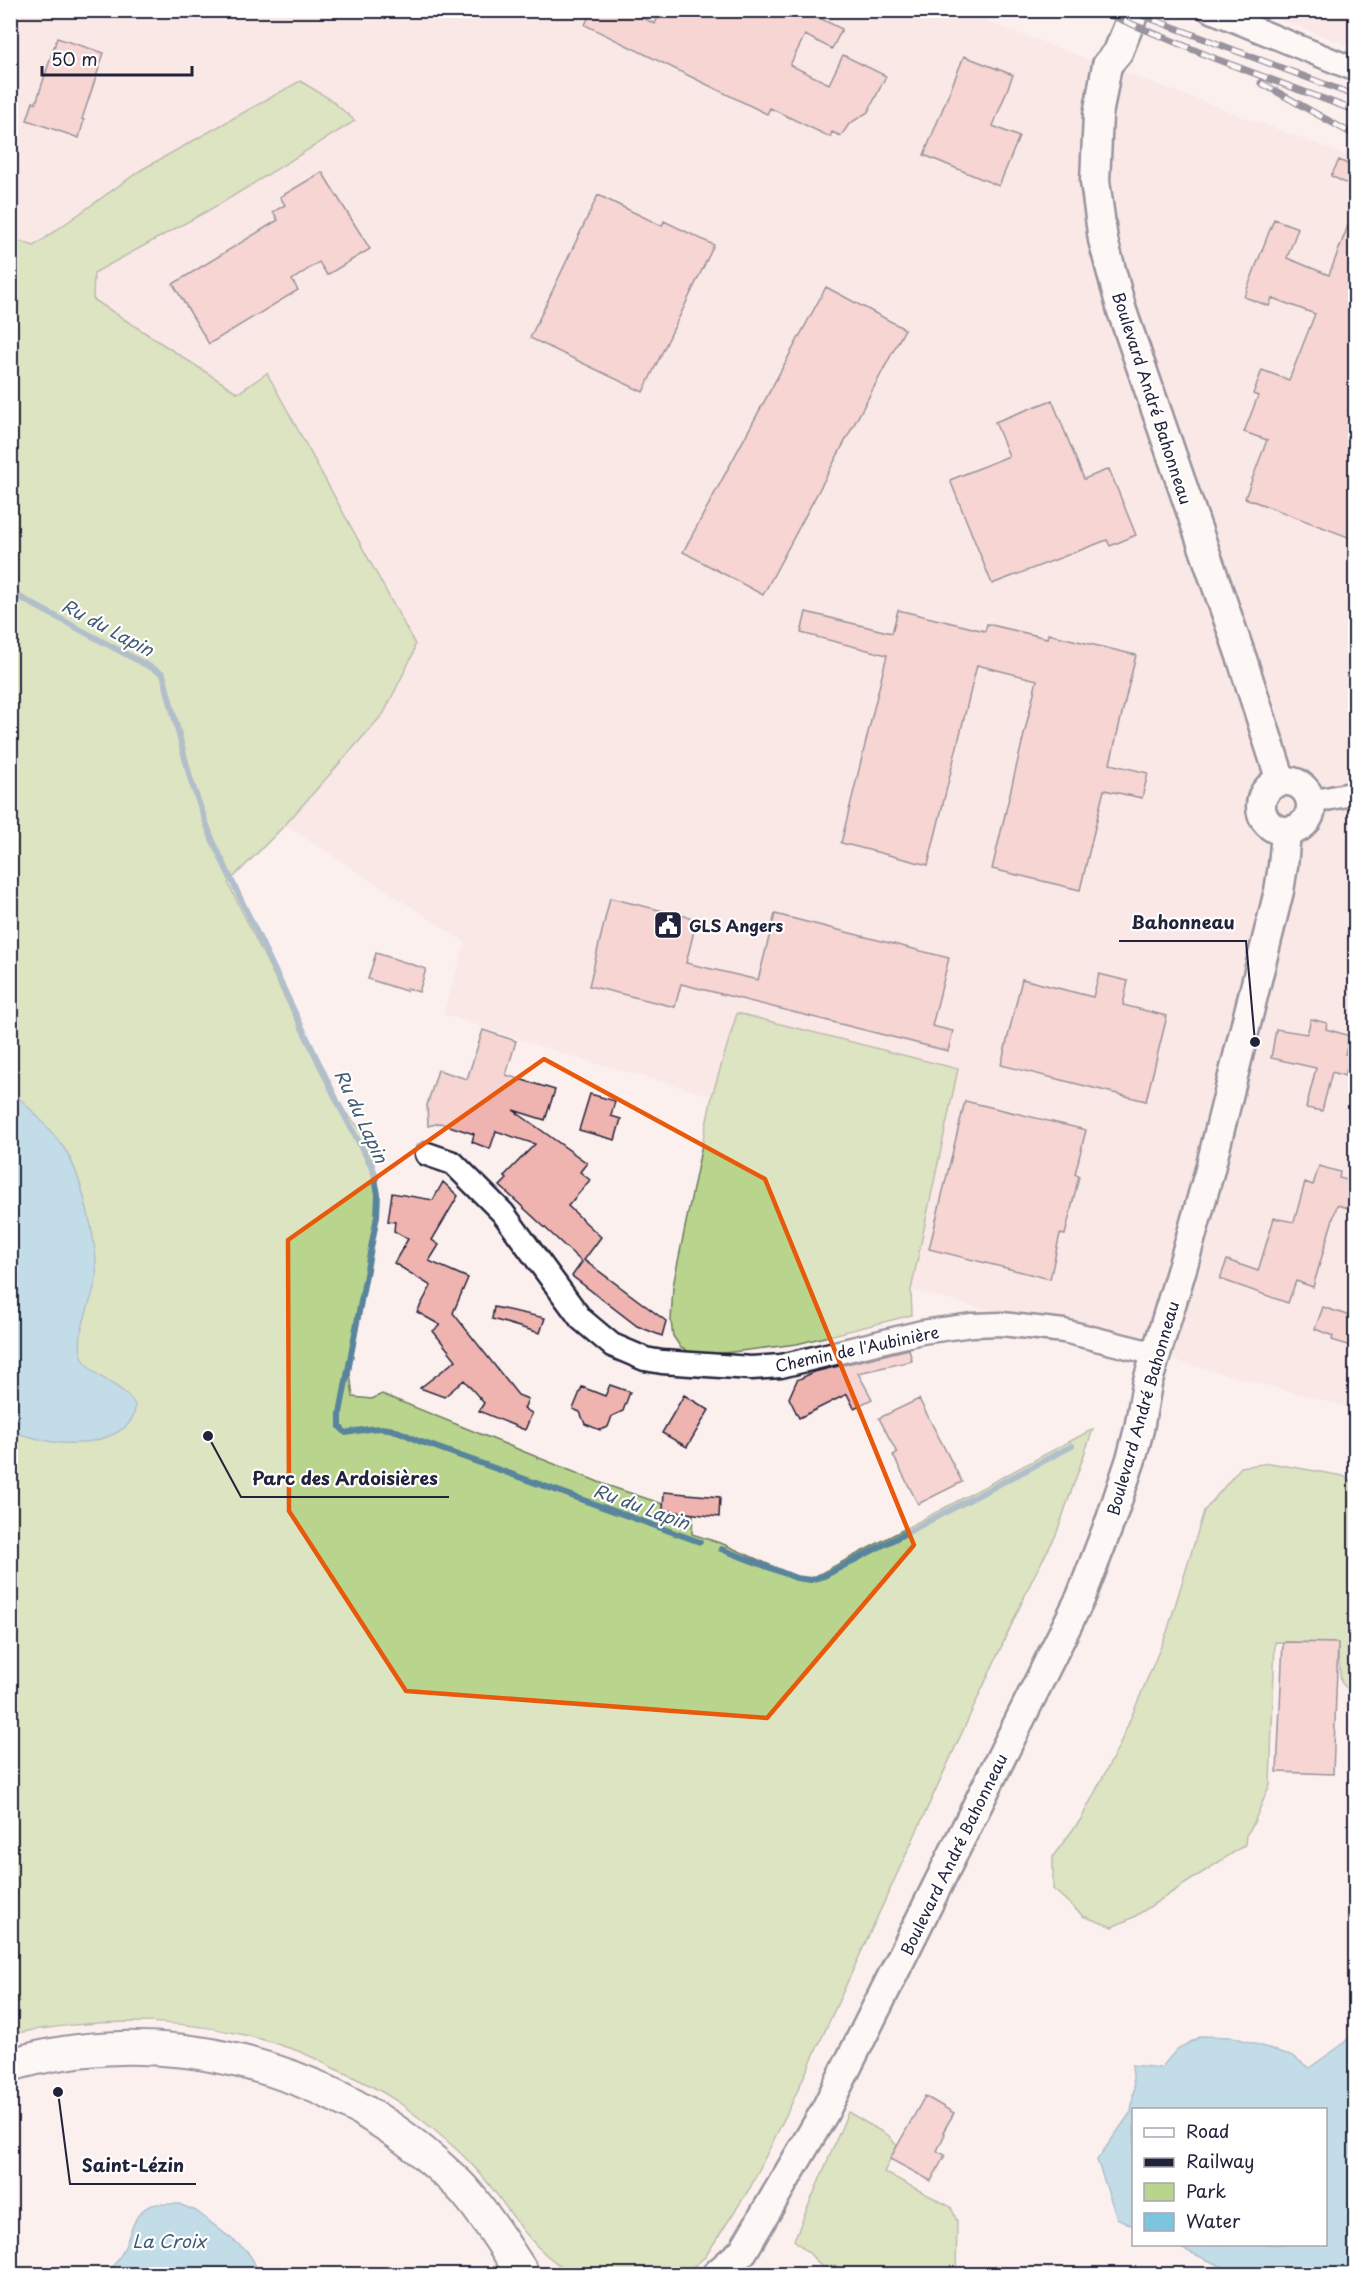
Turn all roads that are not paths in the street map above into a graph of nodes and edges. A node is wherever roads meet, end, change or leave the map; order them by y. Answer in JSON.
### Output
{"nodes":[{"id":1,"x":1119,"y":10,"type":"edge"},
{"id":2,"x":1134,"y":10,"type":"edge"},
{"id":3,"x":1209,"y":10,"type":"edge"},
{"id":4,"x":1107,"y":65,"type":"junction"},
{"id":5,"x":1356,"y":70,"type":"edge"},
{"id":6,"x":1281,"y":781,"type":"junction"},
{"id":7,"x":1356,"y":793,"type":"edge"},
{"id":8,"x":1311,"y":802,"type":"junction"},
{"id":9,"x":1286,"y":832,"type":"junction"},
{"id":10,"x":427,"y":1154,"type":"dead end"},
{"id":11,"x":1156,"y":1354,"type":"junction"},
{"id":12,"x":10,"y":2065,"type":"edge"},
{"id":13,"x":824,"y":2113,"type":"junction"},
{"id":14,"x":503,"y":2245,"type":"junction"},
{"id":15,"x":523,"y":2274,"type":"edge"},
{"id":16,"x":540,"y":2274,"type":"edge"},
{"id":17,"x":717,"y":2274,"type":"edge"},
{"id":18,"x":744,"y":2274,"type":"edge"}],
"edges":[{"from":1,"to":4,"type":"street"},
{"from":2,"to":4,"type":"street","name":"Boulevard André Bahonneau"},
{"from":3,"to":5,"type":"street"},
{"from":4,"to":6,"type":"street","name":"Boulevard André Bahonneau"},
{"from":6,"to":8,"type":"street"},
{"from":6,"to":9,"type":"street"},
{"from":7,"to":8,"type":"street"},
{"from":8,"to":9,"type":"street"},
{"from":9,"to":11,"type":"street","name":"Boulevard André Bahonneau"},
{"from":10,"to":11,"type":"street","name":"Chemin de l'Aubinière"},
{"from":11,"to":13,"type":"street","name":"Boulevard André Bahonneau"},
{"from":12,"to":14,"type":"main road"},
{"from":13,"to":17,"type":"street","name":"Boulevard André Bahonneau"},
{"from":13,"to":18,"type":"street","name":"Boulevard André Bahonneau"},
{"from":14,"to":15,"type":"main road"},
{"from":14,"to":16,"type":"main road"}]}
